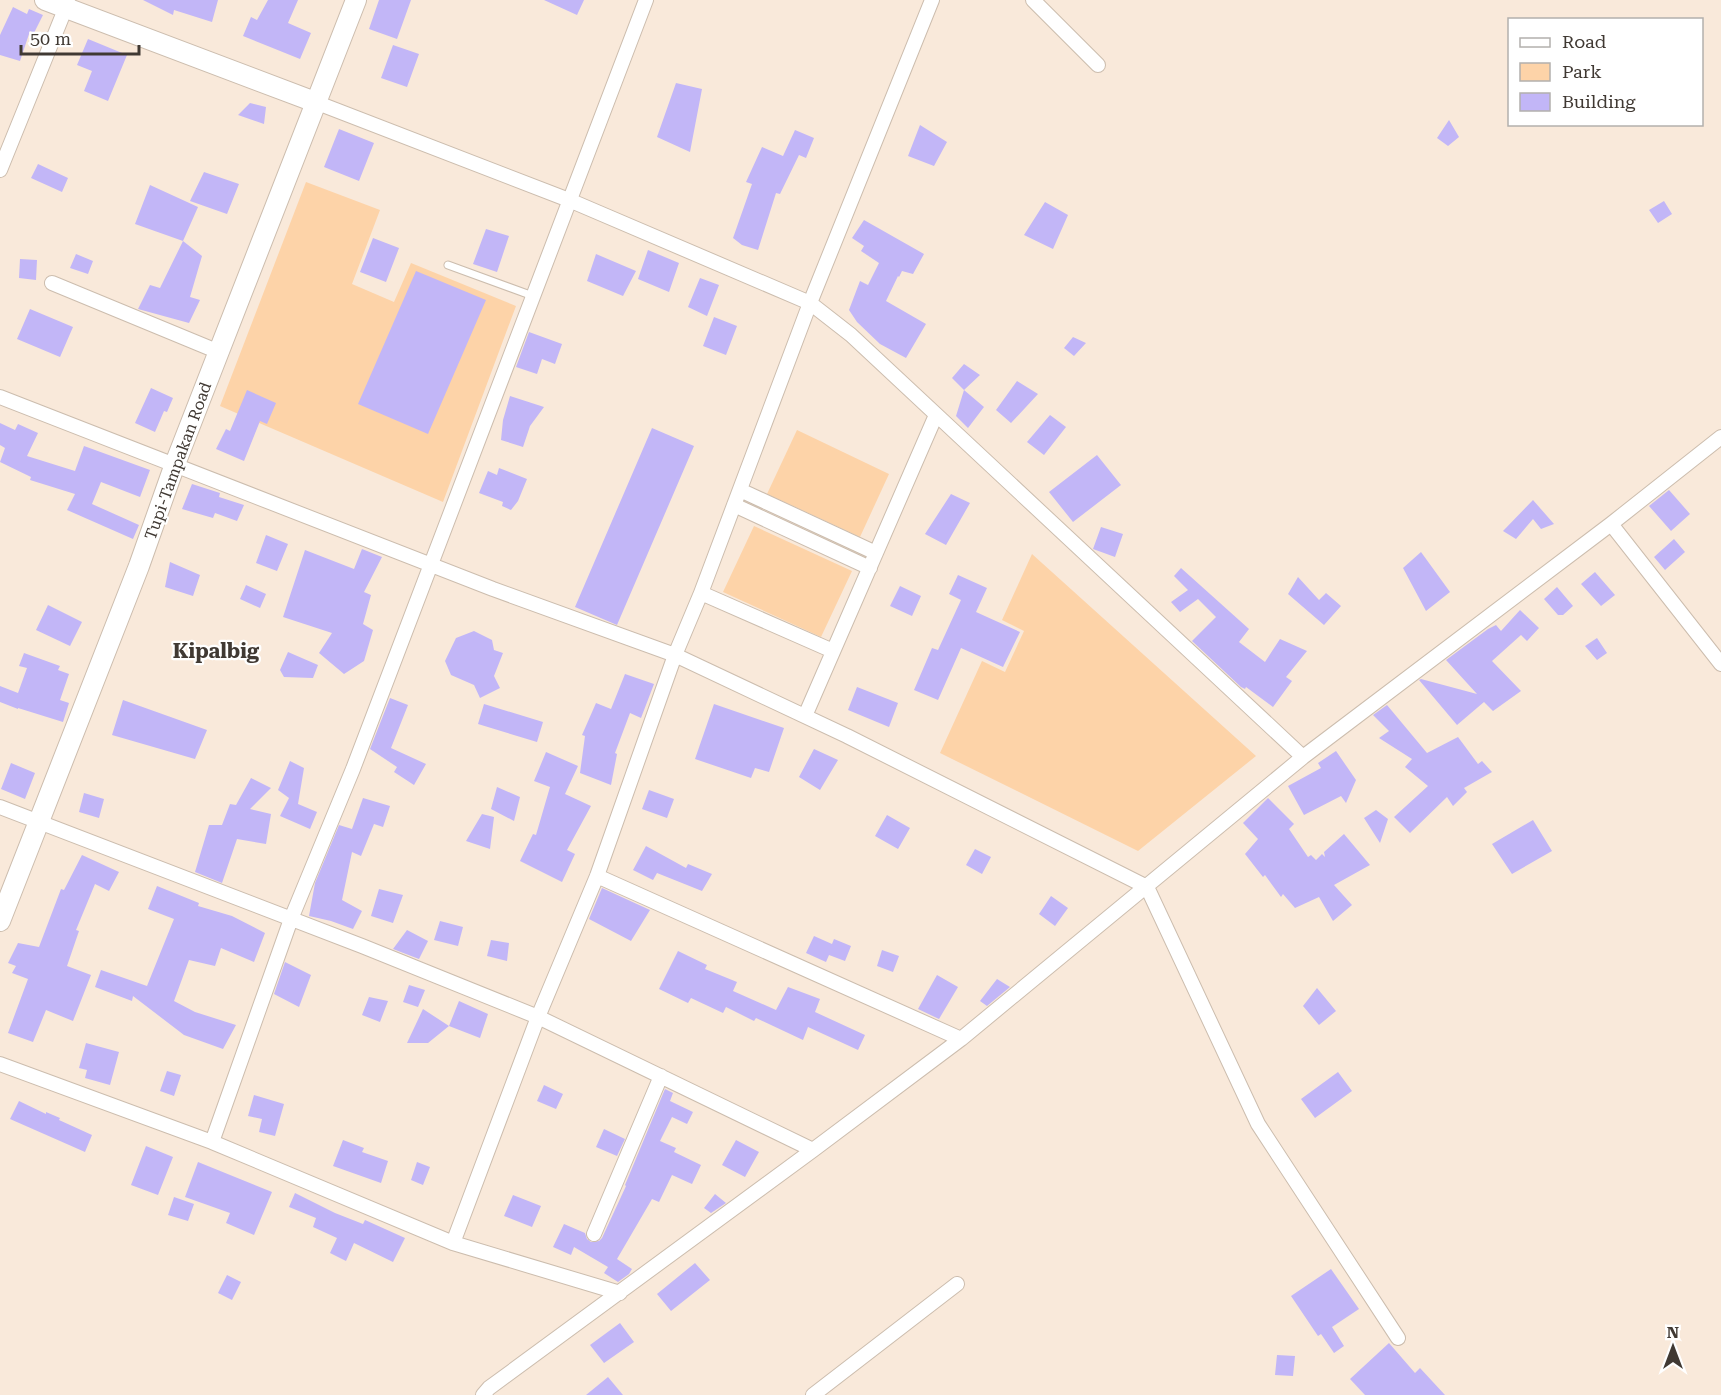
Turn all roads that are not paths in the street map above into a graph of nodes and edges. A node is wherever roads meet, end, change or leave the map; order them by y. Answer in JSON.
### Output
{"nodes":[{"id":1,"x":45,"y":0,"type":"edge"},
{"id":2,"x":356,"y":0,"type":"edge"},
{"id":3,"x":646,"y":0,"type":"edge"},
{"id":4,"x":932,"y":0,"type":"edge"},
{"id":5,"x":1033,"y":0,"type":"edge"},
{"id":6,"x":68,"y":4,"type":"edge"},
{"id":7,"x":1098,"y":65,"type":"dead end"},
{"id":8,"x":315,"y":102,"type":"junction"},
{"id":9,"x":0,"y":170,"type":"edge"},
{"id":10,"x":569,"y":200,"type":"junction"},
{"id":11,"x":448,"y":265,"type":"dead end"},
{"id":12,"x":52,"y":283,"type":"dead end"},
{"id":13,"x":533,"y":296,"type":"junction"},
{"id":14,"x":810,"y":303,"type":"junction"},
{"id":15,"x":219,"y":352,"type":"junction"},
{"id":16,"x":0,"y":397,"type":"edge"},
{"id":17,"x":936,"y":415,"type":"junction"},
{"id":18,"x":1721,"y":437,"type":"edge"},
{"id":19,"x":175,"y":464,"type":"junction"},
{"id":20,"x":740,"y":490,"type":"junction"},
{"id":21,"x":734,"y":506,"type":"junction"},
{"id":22,"x":1611,"y":524,"type":"junction"},
{"id":23,"x":876,"y":554,"type":"junction"},
{"id":24,"x":431,"y":565,"type":"junction"},
{"id":25,"x":870,"y":568,"type":"junction"},
{"id":26,"x":701,"y":593,"type":"junction"},
{"id":27,"x":833,"y":651,"type":"junction"},
{"id":28,"x":675,"y":655,"type":"junction"},
{"id":29,"x":1721,"y":664,"type":"edge"},
{"id":30,"x":805,"y":716,"type":"junction"},
{"id":31,"x":1303,"y":757,"type":"junction"},
{"id":32,"x":0,"y":807,"type":"edge"},
{"id":33,"x":40,"y":823,"type":"junction"},
{"id":34,"x":597,"y":876,"type":"junction"},
{"id":35,"x":1147,"y":887,"type":"junction"},
{"id":36,"x":291,"y":919,"type":"junction"},
{"id":37,"x":0,"y":921,"type":"edge"},
{"id":38,"x":538,"y":1017,"type":"junction"},
{"id":39,"x":961,"y":1039,"type":"junction"},
{"id":40,"x":0,"y":1064,"type":"edge"},
{"id":41,"x":661,"y":1076,"type":"junction"},
{"id":42,"x":212,"y":1142,"type":"junction"},
{"id":43,"x":813,"y":1150,"type":"junction"},
{"id":44,"x":594,"y":1234,"type":"dead end"},
{"id":45,"x":453,"y":1243,"type":"junction"},
{"id":46,"x":957,"y":1284,"type":"dead end"},
{"id":47,"x":620,"y":1293,"type":"junction"},
{"id":48,"x":1398,"y":1338,"type":"dead end"},
{"id":49,"x":483,"y":1395,"type":"edge"},
{"id":50,"x":813,"y":1395,"type":"edge"}],
"edges":[{"from":1,"to":6,"type":"main road"},
{"from":2,"to":8,"type":"main road","name":"Tupi-Tampakan Road"},
{"from":3,"to":10,"type":"street"},
{"from":4,"to":14,"type":"street"},
{"from":5,"to":7,"type":"street"},
{"from":6,"to":8,"type":"main road"},
{"from":6,"to":9,"type":"street"},
{"from":8,"to":10,"type":"street"},
{"from":8,"to":15,"type":"main road","name":"Tupi-Tampakan Road"},
{"from":10,"to":13,"type":"street"},
{"from":10,"to":14,"type":"street"},
{"from":11,"to":13,"type":"lane"},
{"from":12,"to":15,"type":"street"},
{"from":13,"to":24,"type":"street"},
{"from":14,"to":17,"type":"street"},
{"from":14,"to":20,"type":"street"},
{"from":15,"to":19,"type":"main road","name":"Tupi-Tampakan Road"},
{"from":16,"to":19,"type":"street"},
{"from":17,"to":23,"type":"street"},
{"from":17,"to":31,"type":"street"},
{"from":18,"to":22,"type":"street"},
{"from":19,"to":24,"type":"street"},
{"from":19,"to":33,"type":"main road","name":"Tupi-Tampakan Road"},
{"from":20,"to":21,"type":"street"},
{"from":20,"to":23,"type":"street"},
{"from":21,"to":25,"type":"street"},
{"from":21,"to":26,"type":"street"},
{"from":22,"to":29,"type":"street"},
{"from":22,"to":31,"type":"street"},
{"from":23,"to":25,"type":"street"},
{"from":24,"to":28,"type":"street"},
{"from":24,"to":36,"type":"street"},
{"from":25,"to":27,"type":"street"},
{"from":26,"to":27,"type":"street"},
{"from":26,"to":28,"type":"street"},
{"from":27,"to":30,"type":"street"},
{"from":28,"to":30,"type":"street"},
{"from":28,"to":34,"type":"street"},
{"from":30,"to":35,"type":"street"},
{"from":31,"to":35,"type":"street"},
{"from":32,"to":33,"type":"street"},
{"from":33,"to":36,"type":"street"},
{"from":33,"to":37,"type":"main road","name":"Tupi-Tampakan Road"},
{"from":34,"to":38,"type":"street"},
{"from":34,"to":39,"type":"street"},
{"from":35,"to":39,"type":"street"},
{"from":35,"to":48,"type":"street"},
{"from":36,"to":38,"type":"street"},
{"from":36,"to":42,"type":"street"},
{"from":38,"to":41,"type":"street"},
{"from":38,"to":45,"type":"street"},
{"from":39,"to":43,"type":"street"},
{"from":40,"to":42,"type":"street"},
{"from":41,"to":43,"type":"street"},
{"from":41,"to":44,"type":"street"},
{"from":42,"to":45,"type":"street"},
{"from":43,"to":47,"type":"street"},
{"from":45,"to":47,"type":"street"},
{"from":46,"to":50,"type":"street"},
{"from":47,"to":49,"type":"street"}]}
